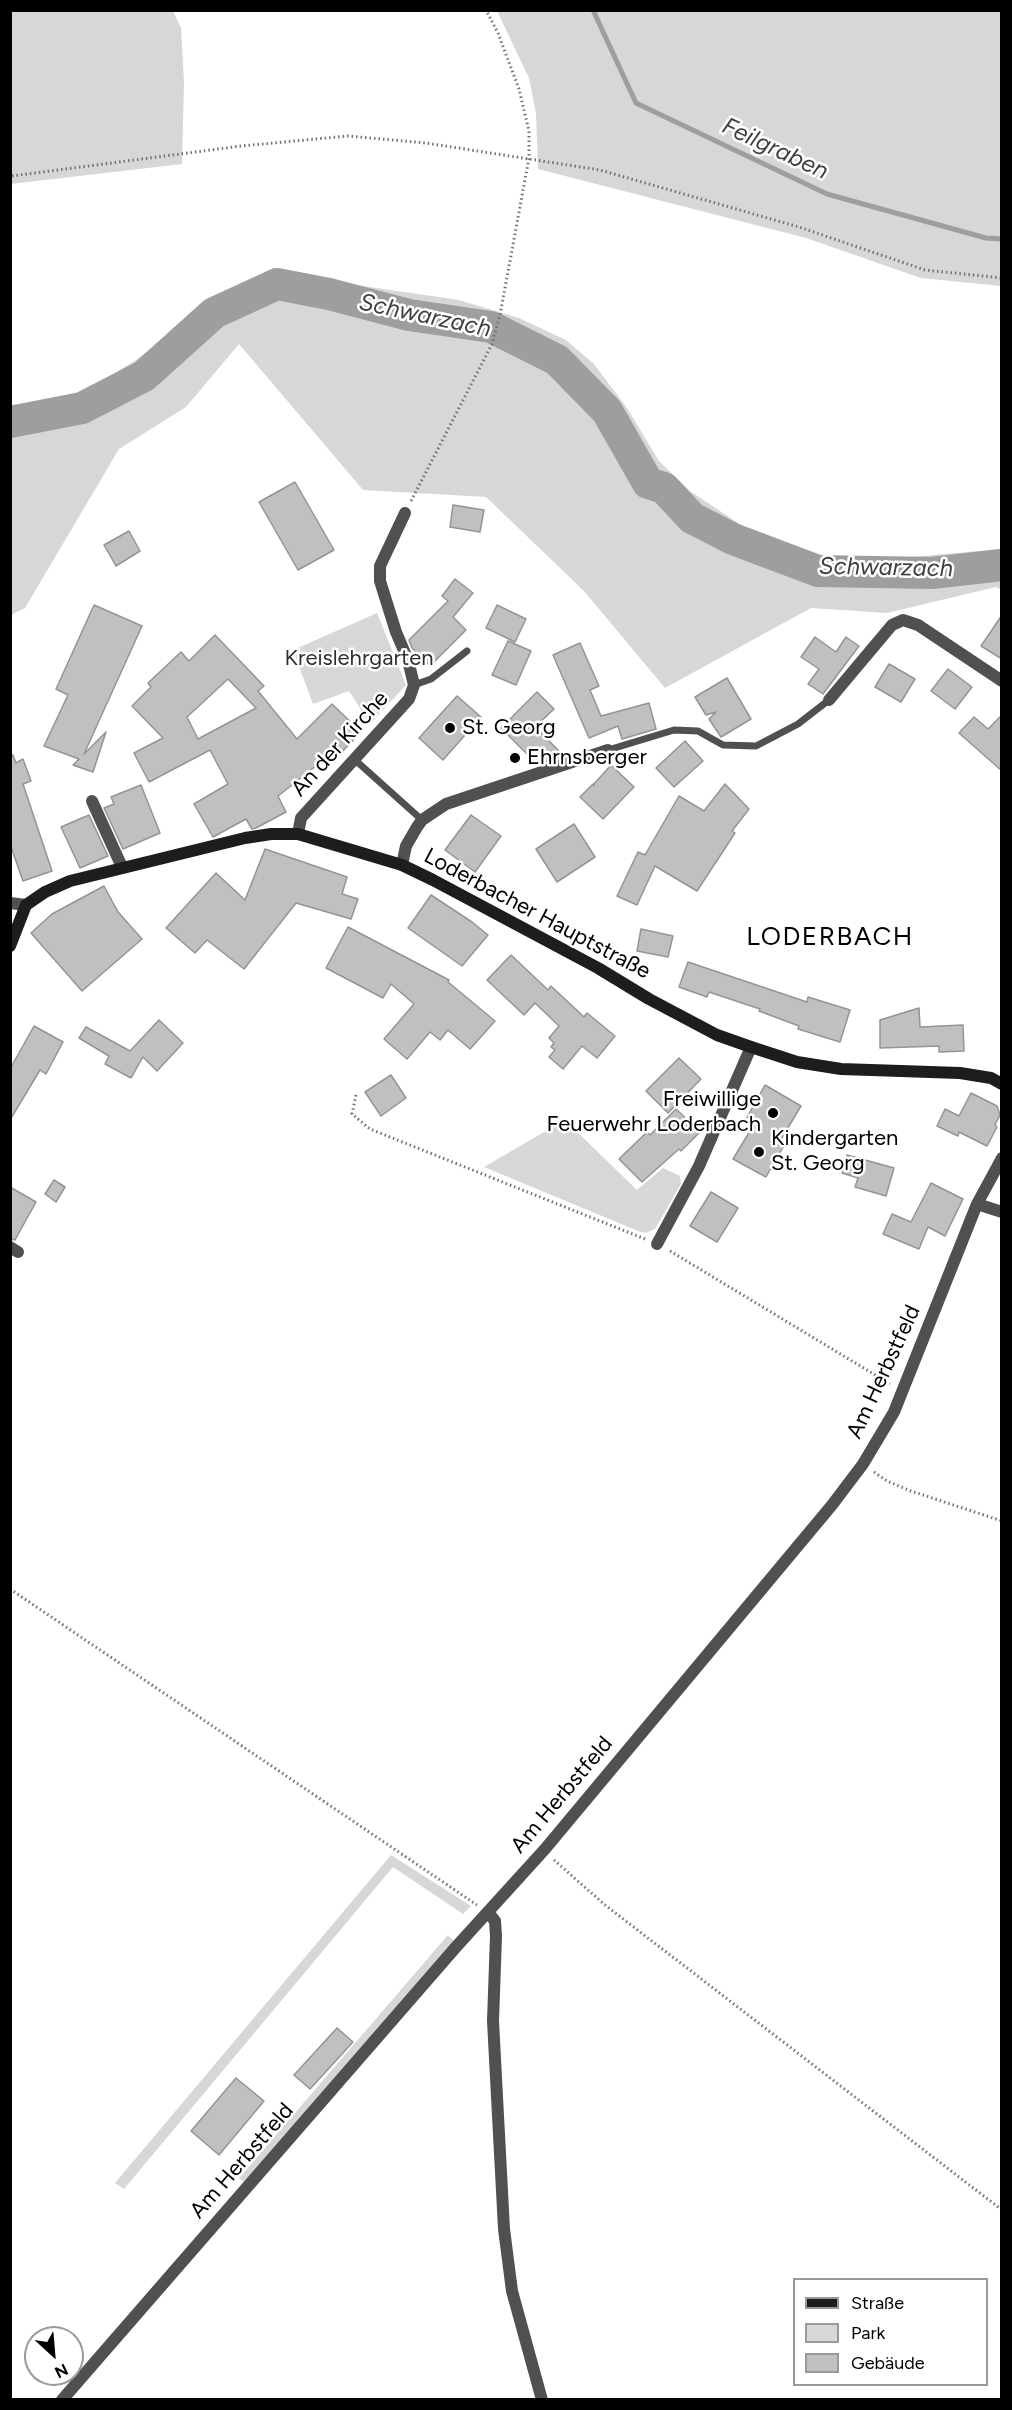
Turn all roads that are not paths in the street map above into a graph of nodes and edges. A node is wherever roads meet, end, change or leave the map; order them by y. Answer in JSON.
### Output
{"nodes":[{"id":1,"x":405,"y":513,"type":"road end"},
{"id":2,"x":467,"y":651,"type":"dead end"},
{"id":3,"x":1002,"y":681,"type":"edge"},
{"id":4,"x":414,"y":685,"type":"junction"},
{"id":5,"x":829,"y":700,"type":"joint"},
{"id":6,"x":608,"y":750,"type":"joint"},
{"id":7,"x":354,"y":759,"type":"junction"},
{"id":8,"x":92,"y":801,"type":"dead end"},
{"id":9,"x":422,"y":820,"type":"junction"},
{"id":10,"x":298,"y":834,"type":"junction"},
{"id":11,"x":402,"y":866,"type":"junction"},
{"id":12,"x":122,"y":867,"type":"junction"},
{"id":13,"x":10,"y":903,"type":"edge"},
{"id":14,"x":27,"y":905,"type":"junction"},
{"id":15,"x":10,"y":945,"type":"edge"},
{"id":16,"x":751,"y":1047,"type":"junction"},
{"id":17,"x":1002,"y":1084,"type":"edge"},
{"id":18,"x":1002,"y":1158,"type":"edge"},
{"id":19,"x":977,"y":1204,"type":"junction"},
{"id":20,"x":1002,"y":1212,"type":"edge"},
{"id":21,"x":657,"y":1244,"type":"road end"},
{"id":22,"x":488,"y":1912,"type":"junction"},
{"id":23,"x":62,"y":2400,"type":"edge"},
{"id":24,"x":542,"y":2400,"type":"edge"}],
"edges":[{"from":1,"to":4,"type":"street","name":"An der Kirche"},
{"from":2,"to":4,"type":"lane"},
{"from":3,"to":5,"type":"street"},
{"from":4,"to":7,"type":"street","name":"An der Kirche"},
{"from":5,"to":6,"type":"lane"},
{"from":6,"to":9,"type":"street"},
{"from":7,"to":9,"type":"lane"},
{"from":7,"to":10,"type":"street","name":"An der Kirche"},
{"from":8,"to":12,"type":"street"},
{"from":9,"to":11,"type":"street"},
{"from":10,"to":11,"type":"street","name":"Loderbacher Hauptstraße"},
{"from":10,"to":12,"type":"street","name":"Loderbacher Hauptstraße"},
{"from":11,"to":16,"type":"street","name":"Loderbacher Hauptstraße"},
{"from":12,"to":14,"type":"street","name":"Loderbacher Hauptstraße"},
{"from":13,"to":14,"type":"street"},
{"from":14,"to":15,"type":"street"},
{"from":16,"to":17,"type":"street","name":"Loderbacher Hauptstraße"},
{"from":16,"to":21,"type":"street"},
{"from":18,"to":19,"type":"street","name":"Am Herbstfeld"},
{"from":19,"to":20,"type":"street"},
{"from":19,"to":22,"type":"street","name":"Am Herbstfeld"},
{"from":22,"to":23,"type":"street","name":"Am Herbstfeld"},
{"from":22,"to":24,"type":"street"}]}
